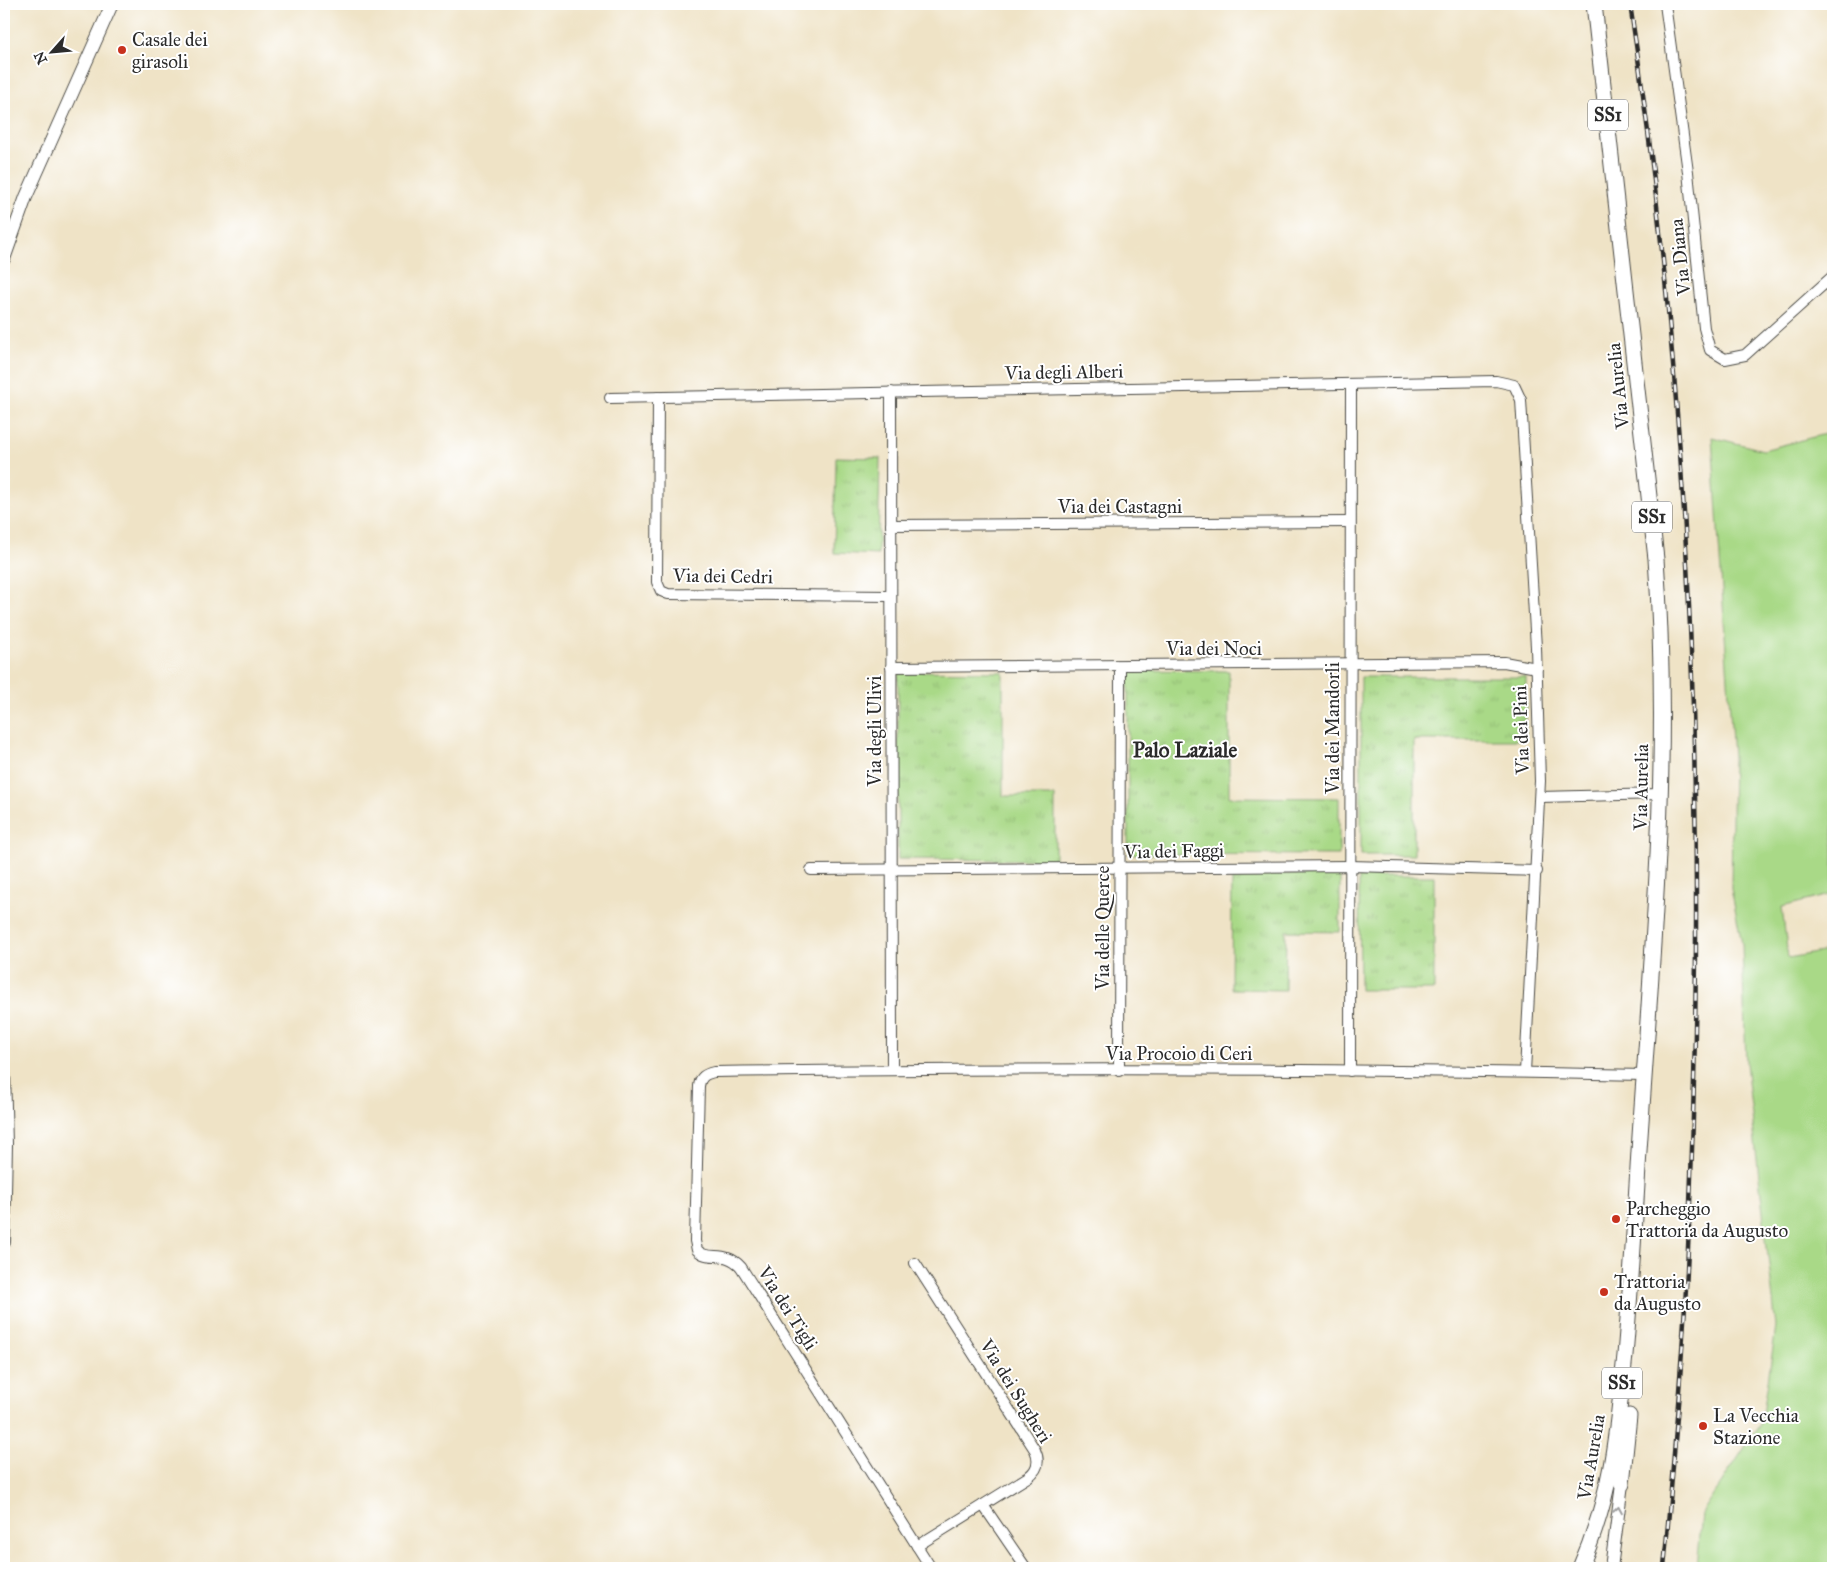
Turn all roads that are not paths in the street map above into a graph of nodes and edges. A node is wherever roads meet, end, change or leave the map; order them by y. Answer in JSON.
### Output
{"nodes":[{"id":1,"x":112,"y":4,"type":"edge"},
{"id":2,"x":1594,"y":4,"type":"edge"},
{"id":3,"x":1665,"y":4,"type":"edge"},
{"id":4,"x":4,"y":259,"type":"edge"},
{"id":5,"x":1833,"y":276,"type":"edge"},
{"id":6,"x":1351,"y":384,"type":"junction"},
{"id":7,"x":1517,"y":388,"type":"joint"},
{"id":8,"x":891,"y":392,"type":"junction"},
{"id":9,"x":658,"y":397,"type":"junction"},
{"id":10,"x":610,"y":398,"type":"dead end"},
{"id":11,"x":1350,"y":522,"type":"junction"},
{"id":12,"x":891,"y":525,"type":"junction"},
{"id":13,"x":891,"y":596,"type":"junction"},
{"id":14,"x":1349,"y":665,"type":"junction"},
{"id":15,"x":891,"y":666,"type":"junction"},
{"id":16,"x":1120,"y":666,"type":"junction"},
{"id":17,"x":1537,"y":668,"type":"junction"},
{"id":18,"x":1661,"y":794,"type":"junction"},
{"id":19,"x":1540,"y":797,"type":"junction"},
{"id":20,"x":1350,"y":866,"type":"junction"},
{"id":21,"x":891,"y":868,"type":"junction"},
{"id":22,"x":1120,"y":869,"type":"junction"},
{"id":23,"x":811,"y":870,"type":"dead end"},
{"id":24,"x":1537,"y":871,"type":"junction"},
{"id":25,"x":892,"y":1070,"type":"junction"},
{"id":26,"x":4,"y":1071,"type":"edge"},
{"id":27,"x":1119,"y":1071,"type":"junction"},
{"id":28,"x":1350,"y":1071,"type":"junction"},
{"id":29,"x":714,"y":1072,"type":"joint"},
{"id":30,"x":1525,"y":1072,"type":"junction"},
{"id":31,"x":1644,"y":1075,"type":"junction"},
{"id":32,"x":5,"y":1181,"type":"edge"},
{"id":33,"x":4,"y":1242,"type":"edge"},
{"id":34,"x":915,"y":1264,"type":"dead end"},
{"id":35,"x":1630,"y":1302,"type":"junction"},
{"id":36,"x":1622,"y":1484,"type":"joint"},
{"id":37,"x":983,"y":1505,"type":"junction"},
{"id":38,"x":1603,"y":1508,"type":"junction"},
{"id":39,"x":917,"y":1546,"type":"junction"},
{"id":40,"x":931,"y":1568,"type":"edge"},
{"id":41,"x":1026,"y":1568,"type":"edge"},
{"id":42,"x":1572,"y":1568,"type":"edge"},
{"id":43,"x":1580,"y":1568,"type":"edge"},
{"id":44,"x":1611,"y":1568,"type":"edge"}],
"edges":[{"from":1,"to":4,"type":"street"},
{"from":2,"to":18,"type":"main road","name":"Via Aurelia","number":"SS1"},
{"from":3,"to":5,"type":"street","name":"Via Diana"},
{"from":6,"to":7,"type":"street","name":"Via degli Alberi"},
{"from":6,"to":8,"type":"street","name":"Via degli Alberi"},
{"from":6,"to":11,"type":"street","name":"Via dei Mandorli"},
{"from":7,"to":17,"type":"street","name":"Via dei Pini"},
{"from":8,"to":9,"type":"street","name":"Via degli Alberi"},
{"from":8,"to":12,"type":"street","name":"Via degli Ulivi"},
{"from":9,"to":10,"type":"street","name":"Via degli Alberi"},
{"from":9,"to":13,"type":"street","name":"Via dei Cedri"},
{"from":11,"to":12,"type":"street","name":"Via dei Castagni"},
{"from":11,"to":14,"type":"street","name":"Via dei Mandorli"},
{"from":12,"to":13,"type":"street","name":"Via degli Ulivi"},
{"from":13,"to":15,"type":"street","name":"Via degli Ulivi"},
{"from":14,"to":16,"type":"street","name":"Via dei Noci"},
{"from":14,"to":17,"type":"street","name":"Via dei Noci"},
{"from":14,"to":20,"type":"street","name":"Via dei Mandorli"},
{"from":15,"to":16,"type":"street","name":"Via dei Noci"},
{"from":15,"to":21,"type":"street","name":"Via degli Ulivi"},
{"from":16,"to":22,"type":"street","name":"Via delle Querce"},
{"from":17,"to":19,"type":"street","name":"Via dei Pini"},
{"from":18,"to":19,"type":"street"},
{"from":18,"to":31,"type":"main road","name":"Via Aurelia","number":"SS1"},
{"from":19,"to":24,"type":"street","name":"Via dei Pini"},
{"from":20,"to":22,"type":"street","name":"Via dei Faggi"},
{"from":20,"to":24,"type":"street","name":"Via dei Faggi"},
{"from":20,"to":28,"type":"street","name":"Via dei Mandorli"},
{"from":21,"to":22,"type":"street","name":"Via dei Faggi"},
{"from":21,"to":23,"type":"street","name":"Via dei Faggi"},
{"from":21,"to":25,"type":"street","name":"Via degli Ulivi"},
{"from":22,"to":27,"type":"street","name":"Via delle Querce"},
{"from":24,"to":30,"type":"street","name":"Via dei Pini"},
{"from":25,"to":27,"type":"street","name":"Via Procoio di Ceri"},
{"from":25,"to":29,"type":"street","name":"Via Procoio di Ceri"},
{"from":26,"to":32,"type":"street"},
{"from":27,"to":28,"type":"street","name":"Via Procoio di Ceri"},
{"from":28,"to":30,"type":"street","name":"Via Procoio di Ceri"},
{"from":29,"to":39,"type":"street","name":"Via dei Tigli"},
{"from":30,"to":31,"type":"street","name":"Via Procoio di Ceri"},
{"from":31,"to":35,"type":"main road","name":"Via Aurelia","number":"SS1"},
{"from":32,"to":33,"type":"street"},
{"from":34,"to":37,"type":"street","name":"Via dei Sugheri"},
{"from":35,"to":36,"type":"main road"},
{"from":35,"to":38,"type":"main road","name":"Via Aurelia","number":"SS1"},
{"from":44,"to":36,"type":"street","one_way":true},
{"from":37,"to":39,"type":"street","name":"Via dei Sugheri"},
{"from":37,"to":41,"type":"street"},
{"from":38,"to":42,"type":"main road"},
{"from":38,"to":43,"type":"main road","name":"Via Aurelia","number":"SS1"},
{"from":39,"to":40,"type":"street","name":"Via dei Tigli"}]}
